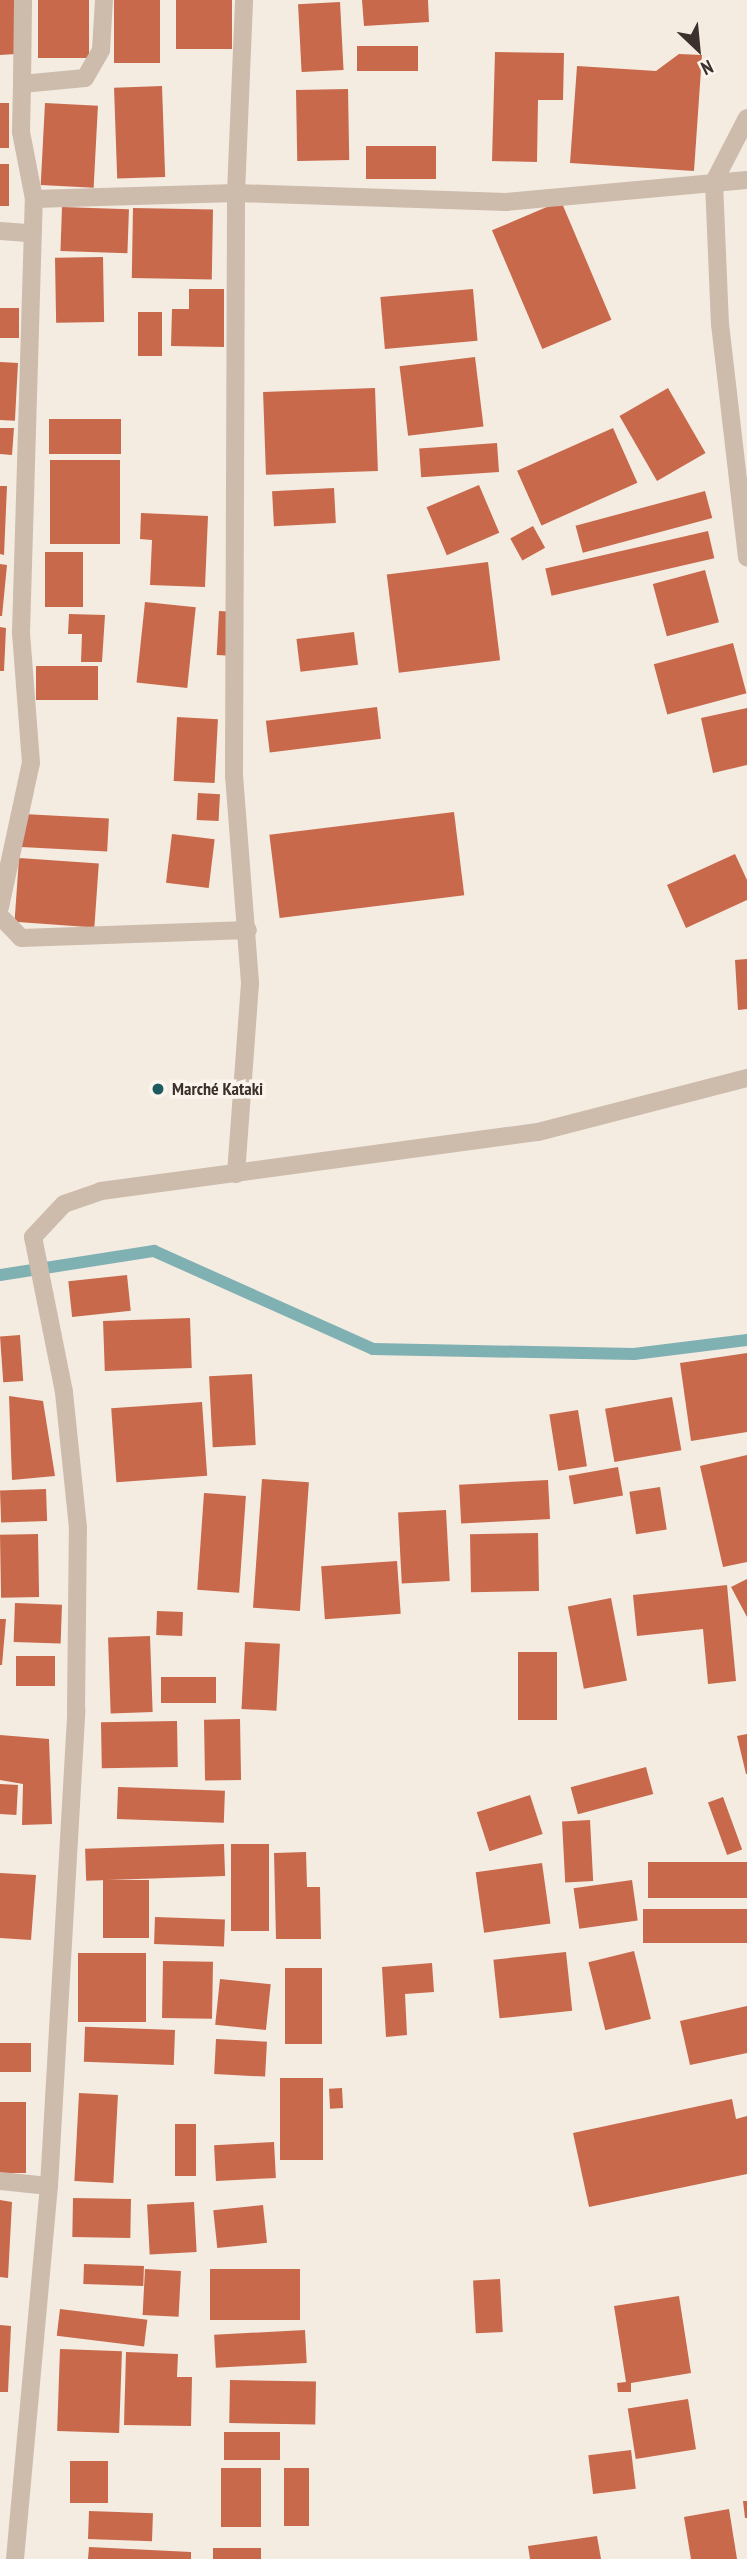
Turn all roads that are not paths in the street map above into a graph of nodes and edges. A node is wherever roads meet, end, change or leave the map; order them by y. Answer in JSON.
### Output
{"nodes":[{"id":1,"x":23,"y":0,"type":"edge"},
{"id":2,"x":104,"y":0,"type":"edge"},
{"id":3,"x":244,"y":0,"type":"edge"},
{"id":4,"x":22,"y":84,"type":"junction"},
{"id":5,"x":747,"y":118,"type":"edge"},
{"id":6,"x":747,"y":180,"type":"edge"},
{"id":7,"x":714,"y":182,"type":"junction"},
{"id":8,"x":236,"y":192,"type":"junction"},
{"id":9,"x":34,"y":199,"type":"junction"},
{"id":10,"x":0,"y":231,"type":"edge"},
{"id":11,"x":31,"y":233,"type":"junction"},
{"id":12,"x":747,"y":557,"type":"edge"},
{"id":13,"x":0,"y":907,"type":"edge"},
{"id":14,"x":0,"y":916,"type":"edge"},
{"id":15,"x":248,"y":930,"type":"junction"},
{"id":16,"x":747,"y":1078,"type":"edge"},
{"id":17,"x":236,"y":1174,"type":"junction"},
{"id":18,"x":0,"y":2181,"type":"edge"},
{"id":19,"x":49,"y":2186,"type":"junction"},
{"id":20,"x":15,"y":2559,"type":"edge"}],
"edges":[{"from":1,"to":4,"type":"street"},
{"from":2,"to":4,"type":"street"},
{"from":3,"to":8,"type":"street"},
{"from":4,"to":9,"type":"street"},
{"from":5,"to":7,"type":"street"},
{"from":6,"to":7,"type":"street"},
{"from":7,"to":8,"type":"street"},
{"from":7,"to":12,"type":"street"},
{"from":8,"to":9,"type":"street"},
{"from":8,"to":15,"type":"street"},
{"from":9,"to":11,"type":"street"},
{"from":10,"to":11,"type":"street"},
{"from":11,"to":13,"type":"street"},
{"from":14,"to":15,"type":"street"},
{"from":15,"to":17,"type":"street"},
{"from":16,"to":17,"type":"street"},
{"from":17,"to":19,"type":"street"},
{"from":18,"to":19,"type":"street"},
{"from":19,"to":20,"type":"street"}]}
